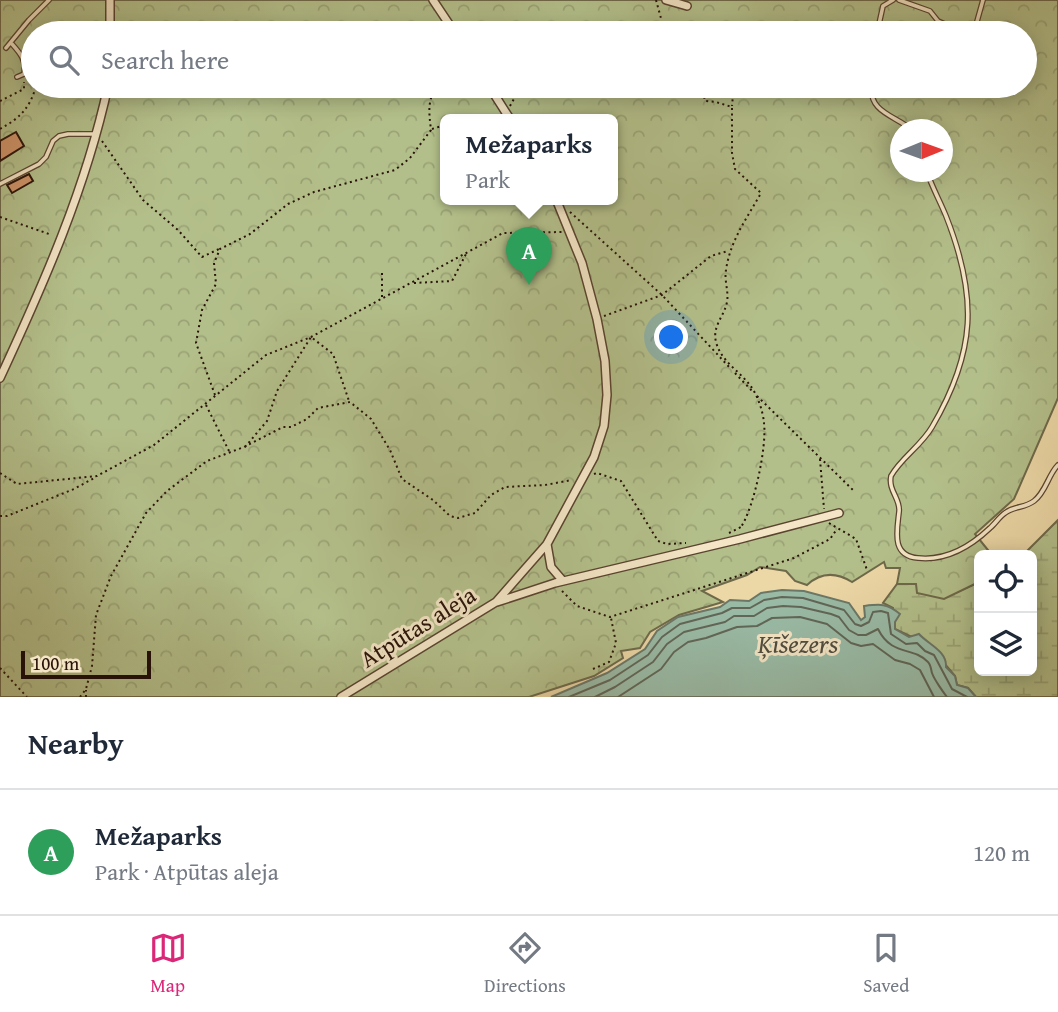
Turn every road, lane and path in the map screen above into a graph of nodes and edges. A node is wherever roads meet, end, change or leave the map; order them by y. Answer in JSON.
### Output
{"nodes":[{"id":1,"x":49,"y":0,"type":"edge"},
{"id":2,"x":110,"y":0,"type":"edge"},
{"id":3,"x":433,"y":0,"type":"edge"},
{"id":4,"x":656,"y":0,"type":"edge"},
{"id":5,"x":666,"y":0,"type":"edge"},
{"id":6,"x":894,"y":0,"type":"edge"},
{"id":7,"x":899,"y":0,"type":"edge"},
{"id":8,"x":984,"y":0,"type":"edge"},
{"id":9,"x":687,"y":6,"type":"dead end"},
{"id":10,"x":28,"y":21,"type":"edge"},
{"id":11,"x":110,"y":21,"type":"edge"},
{"id":12,"x":447,"y":21,"type":"edge"},
{"id":13,"x":662,"y":21,"type":"edge"},
{"id":14,"x":880,"y":21,"type":"edge"},
{"id":15,"x":940,"y":21,"type":"edge"},
{"id":16,"x":977,"y":21,"type":"edge"},
{"id":17,"x":21,"y":31,"type":"edge"},
{"id":18,"x":12,"y":44,"type":"junction"},
{"id":19,"x":6,"y":48,"type":"dead end"},
{"id":20,"x":21,"y":53,"type":"edge"},
{"id":21,"x":21,"y":75,"type":"edge"},
{"id":22,"x":17,"y":77,"type":"dead end"},
{"id":23,"x":21,"y":90,"type":"edge"},
{"id":24,"x":31,"y":98,"type":"edge"},
{"id":25,"x":105,"y":98,"type":"edge"},
{"id":26,"x":430,"y":98,"type":"edge"},
{"id":27,"x":497,"y":98,"type":"edge"},
{"id":28,"x":704,"y":98,"type":"edge"},
{"id":29,"x":733,"y":98,"type":"edge"},
{"id":30,"x":872,"y":98,"type":"edge"},
{"id":31,"x":0,"y":101,"type":"edge"},
{"id":32,"x":732,"y":107,"type":"junction"},
{"id":33,"x":507,"y":114,"type":"edge"},
{"id":34,"x":895,"y":119,"type":"edge"},
{"id":35,"x":440,"y":127,"type":"edge"},
{"id":36,"x":0,"y":129,"type":"edge"},
{"id":37,"x":431,"y":130,"type":"junction"},
{"id":38,"x":97,"y":134,"type":"junction"},
{"id":39,"x":931,"y":182,"type":"edge"},
{"id":40,"x":0,"y":184,"type":"edge"},
{"id":41,"x":559,"y":205,"type":"edge"},
{"id":42,"x":563,"y":205,"type":"edge"},
{"id":43,"x":0,"y":216,"type":"edge"},
{"id":44,"x":570,"y":232,"type":"junction"},
{"id":45,"x":62,"y":238,"type":"junction"},
{"id":46,"x":220,"y":248,"type":"junction"},
{"id":47,"x":729,"y":251,"type":"junction"},
{"id":48,"x":466,"y":253,"type":"junction"},
{"id":49,"x":382,"y":273,"type":"dead end"},
{"id":50,"x":410,"y":283,"type":"junction"},
{"id":51,"x":662,"y":295,"type":"junction"},
{"id":52,"x":382,"y":298,"type":"junction"},
{"id":53,"x":597,"y":319,"type":"junction"},
{"id":54,"x":311,"y":337,"type":"junction"},
{"id":55,"x":0,"y":378,"type":"edge"},
{"id":56,"x":215,"y":396,"type":"junction"},
{"id":57,"x":757,"y":396,"type":"junction"},
{"id":58,"x":350,"y":402,"type":"junction"},
{"id":59,"x":206,"y":404,"type":"junction"},
{"id":60,"x":244,"y":447,"type":"junction"},
{"id":61,"x":230,"y":453,"type":"junction"},
{"id":62,"x":820,"y":458,"type":"junction"},
{"id":63,"x":1058,"y":465,"type":"edge"},
{"id":64,"x":0,"y":473,"type":"edge"},
{"id":65,"x":97,"y":477,"type":"junction"},
{"id":66,"x":584,"y":478,"type":"junction"},
{"id":67,"x":855,"y":492,"type":"dead end"},
{"id":68,"x":839,"y":513,"type":"dead end"},
{"id":69,"x":0,"y":516,"type":"edge"},
{"id":70,"x":824,"y":518,"type":"junction"},
{"id":71,"x":836,"y":529,"type":"junction"},
{"id":72,"x":721,"y":536,"type":"dead end"},
{"id":73,"x":690,"y":543,"type":"dead end"},
{"id":74,"x":547,"y":544,"type":"junction"},
{"id":75,"x":867,"y":570,"type":"dead end"},
{"id":76,"x":559,"y":582,"type":"junction"},
{"id":77,"x":496,"y":602,"type":"junction"},
{"id":78,"x":610,"y":617,"type":"junction"},
{"id":79,"x":0,"y":668,"type":"edge"},
{"id":80,"x":593,"y":669,"type":"dead end"},
{"id":81,"x":86,"y":689,"type":"junction"},
{"id":82,"x":27,"y":697,"type":"edge"},
{"id":83,"x":80,"y":697,"type":"edge"},
{"id":84,"x":86,"y":697,"type":"edge"},
{"id":85,"x":341,"y":697,"type":"edge"}],
"edges":[{"from":1,"to":10,"type":"lane"},
{"from":2,"to":11,"type":"street"},
{"from":3,"to":12,"type":"street"},
{"from":4,"to":13,"type":"path"},
{"from":5,"to":9,"type":"street"},
{"from":6,"to":14,"type":"lane"},
{"from":7,"to":15,"type":"lane"},
{"from":8,"to":16,"type":"lane"},
{"from":17,"to":18,"type":"lane"},
{"from":18,"to":19,"type":"lane"},
{"from":18,"to":20,"type":"lane"},
{"from":21,"to":22,"type":"lane"},
{"from":23,"to":31,"type":"path"},
{"from":24,"to":36,"type":"path"},
{"from":25,"to":38,"type":"street"},
{"from":26,"to":37,"type":"path"},
{"from":27,"to":33,"type":"street"},
{"from":28,"to":32,"type":"path"},
{"from":29,"to":32,"type":"path"},
{"from":30,"to":34,"type":"lane"},
{"from":32,"to":47,"type":"path"},
{"from":35,"to":37,"type":"path"},
{"from":37,"to":46,"type":"path"},
{"from":38,"to":40,"type":"lane"},
{"from":38,"to":45,"type":"street"},
{"from":38,"to":46,"type":"path"},
{"from":39,"to":63,"type":"lane"},
{"from":41,"to":44,"type":"street","name":"Atpūtas aleja"},
{"from":42,"to":51,"type":"path"},
{"from":43,"to":45,"type":"path"},
{"from":44,"to":48,"type":"path"},
{"from":44,"to":53,"type":"street","name":"Atpūtas aleja"},
{"from":45,"to":55,"type":"street"},
{"from":46,"to":56,"type":"path"},
{"from":47,"to":51,"type":"path"},
{"from":47,"to":57,"type":"path"},
{"from":48,"to":50,"type":"path"},
{"from":48,"to":50,"type":"path"},
{"from":49,"to":52,"type":"path"},
{"from":50,"to":52,"type":"path"},
{"from":51,"to":53,"type":"path"},
{"from":51,"to":57,"type":"path"},
{"from":52,"to":54,"type":"path"},
{"from":53,"to":66,"type":"street","name":"Atpūtas aleja"},
{"from":54,"to":56,"type":"path"},
{"from":54,"to":58,"type":"path"},
{"from":54,"to":60,"type":"path"},
{"from":56,"to":59,"type":"path"},
{"from":57,"to":62,"type":"path"},
{"from":57,"to":72,"type":"path"},
{"from":58,"to":60,"type":"path"},
{"from":58,"to":66,"type":"path"},
{"from":59,"to":61,"type":"path"},
{"from":59,"to":65,"type":"path"},
{"from":60,"to":61,"type":"path"},
{"from":61,"to":81,"type":"path"},
{"from":62,"to":67,"type":"path"},
{"from":62,"to":70,"type":"path"},
{"from":64,"to":65,"type":"path"},
{"from":65,"to":69,"type":"path"},
{"from":66,"to":73,"type":"path"},
{"from":66,"to":74,"type":"street","name":"Atpūtas aleja"},
{"from":68,"to":70,"type":"street"},
{"from":70,"to":71,"type":"path"},
{"from":70,"to":76,"type":"street"},
{"from":71,"to":75,"type":"path"},
{"from":71,"to":78,"type":"path"},
{"from":74,"to":76,"type":"street"},
{"from":74,"to":77,"type":"street","name":"Atpūtas aleja"},
{"from":76,"to":77,"type":"street"},
{"from":76,"to":78,"type":"path"},
{"from":77,"to":85,"type":"street","name":"Atpūtas aleja"},
{"from":78,"to":80,"type":"path"},
{"from":79,"to":82,"type":"path"},
{"from":81,"to":83,"type":"path"},
{"from":81,"to":84,"type":"path"}]}
